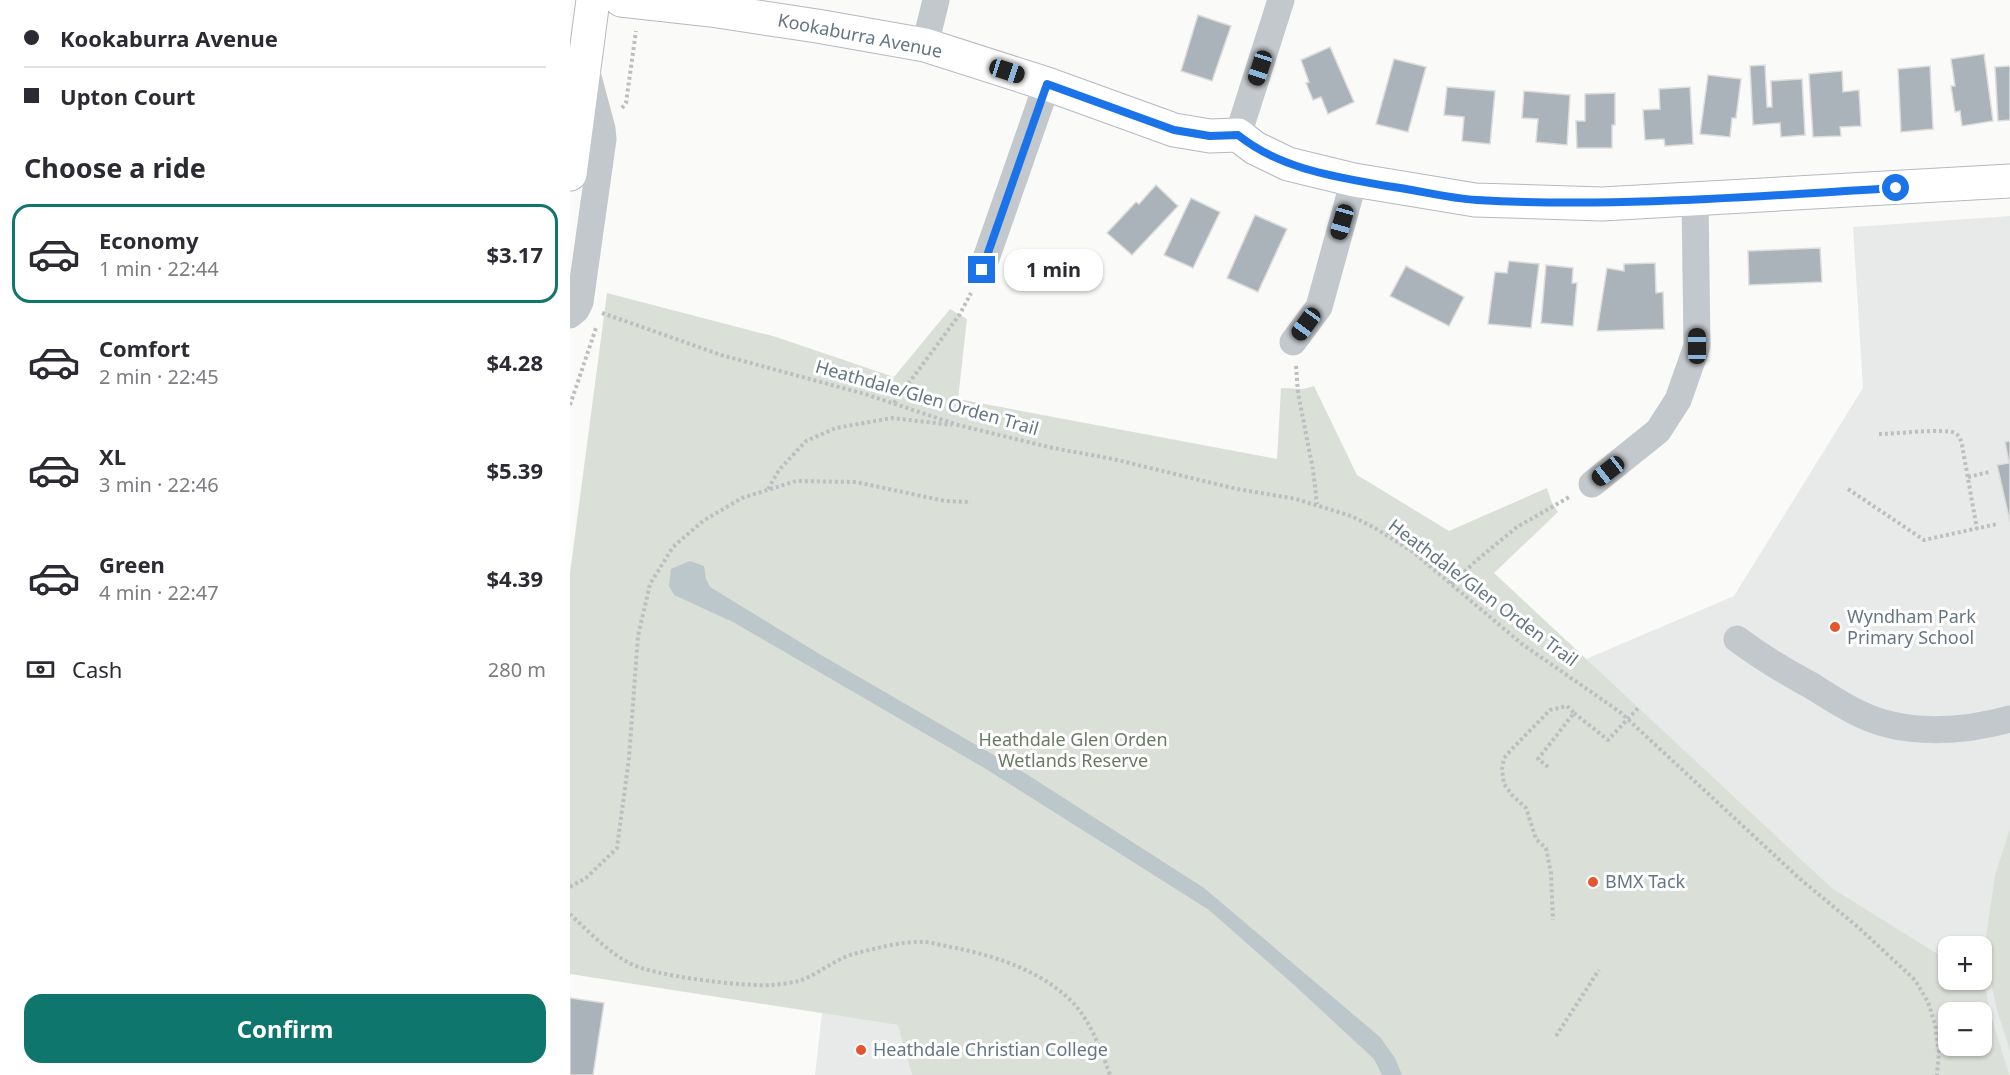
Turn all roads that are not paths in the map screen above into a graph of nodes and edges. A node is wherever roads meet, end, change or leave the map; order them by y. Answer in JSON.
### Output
{"nodes":[{"id":1,"x":593,"y":0,"type":"edge"},
{"id":2,"x":936,"y":0,"type":"edge"},
{"id":3,"x":1281,"y":0,"type":"edge"},
{"id":4,"x":630,"y":1,"type":"edge"},
{"id":5,"x":925,"y":45,"type":"junction"},
{"id":6,"x":585,"y":66,"type":"junction"},
{"id":7,"x":1047,"y":84,"type":"junction"},
{"id":8,"x":1238,"y":135,"type":"junction"},
{"id":9,"x":570,"y":174,"type":"edge"},
{"id":10,"x":1354,"y":180,"type":"junction"},
{"id":11,"x":2010,"y":181,"type":"edge"},
{"id":12,"x":1695,"y":199,"type":"junction"},
{"id":13,"x":982,"y":270,"type":"road end"},
{"id":14,"x":570,"y":315,"type":"edge"},
{"id":15,"x":1293,"y":342,"type":"road end"},
{"id":16,"x":1592,"y":484,"type":"road end"},
{"id":17,"x":1737,"y":639,"type":"dead end"},
{"id":18,"x":2010,"y":719,"type":"edge"}],
"edges":[{"from":1,"to":6,"type":"main road"},
{"from":2,"to":5,"type":"street"},
{"from":3,"to":8,"type":"street"},
{"from":4,"to":5,"type":"main road","name":"Kookaburra Avenue"},
{"from":5,"to":7,"type":"main road","name":"Kookaburra Avenue"},
{"from":6,"to":9,"type":"main road"},
{"from":6,"to":14,"type":"street"},
{"from":7,"to":8,"type":"main road","name":"Kookaburra Avenue"},
{"from":7,"to":13,"type":"street"},
{"from":8,"to":10,"type":"main road"},
{"from":10,"to":12,"type":"main road"},
{"from":10,"to":15,"type":"street"},
{"from":11,"to":12,"type":"main road"},
{"from":12,"to":16,"type":"street"},
{"from":17,"to":18,"type":"street"}]}
